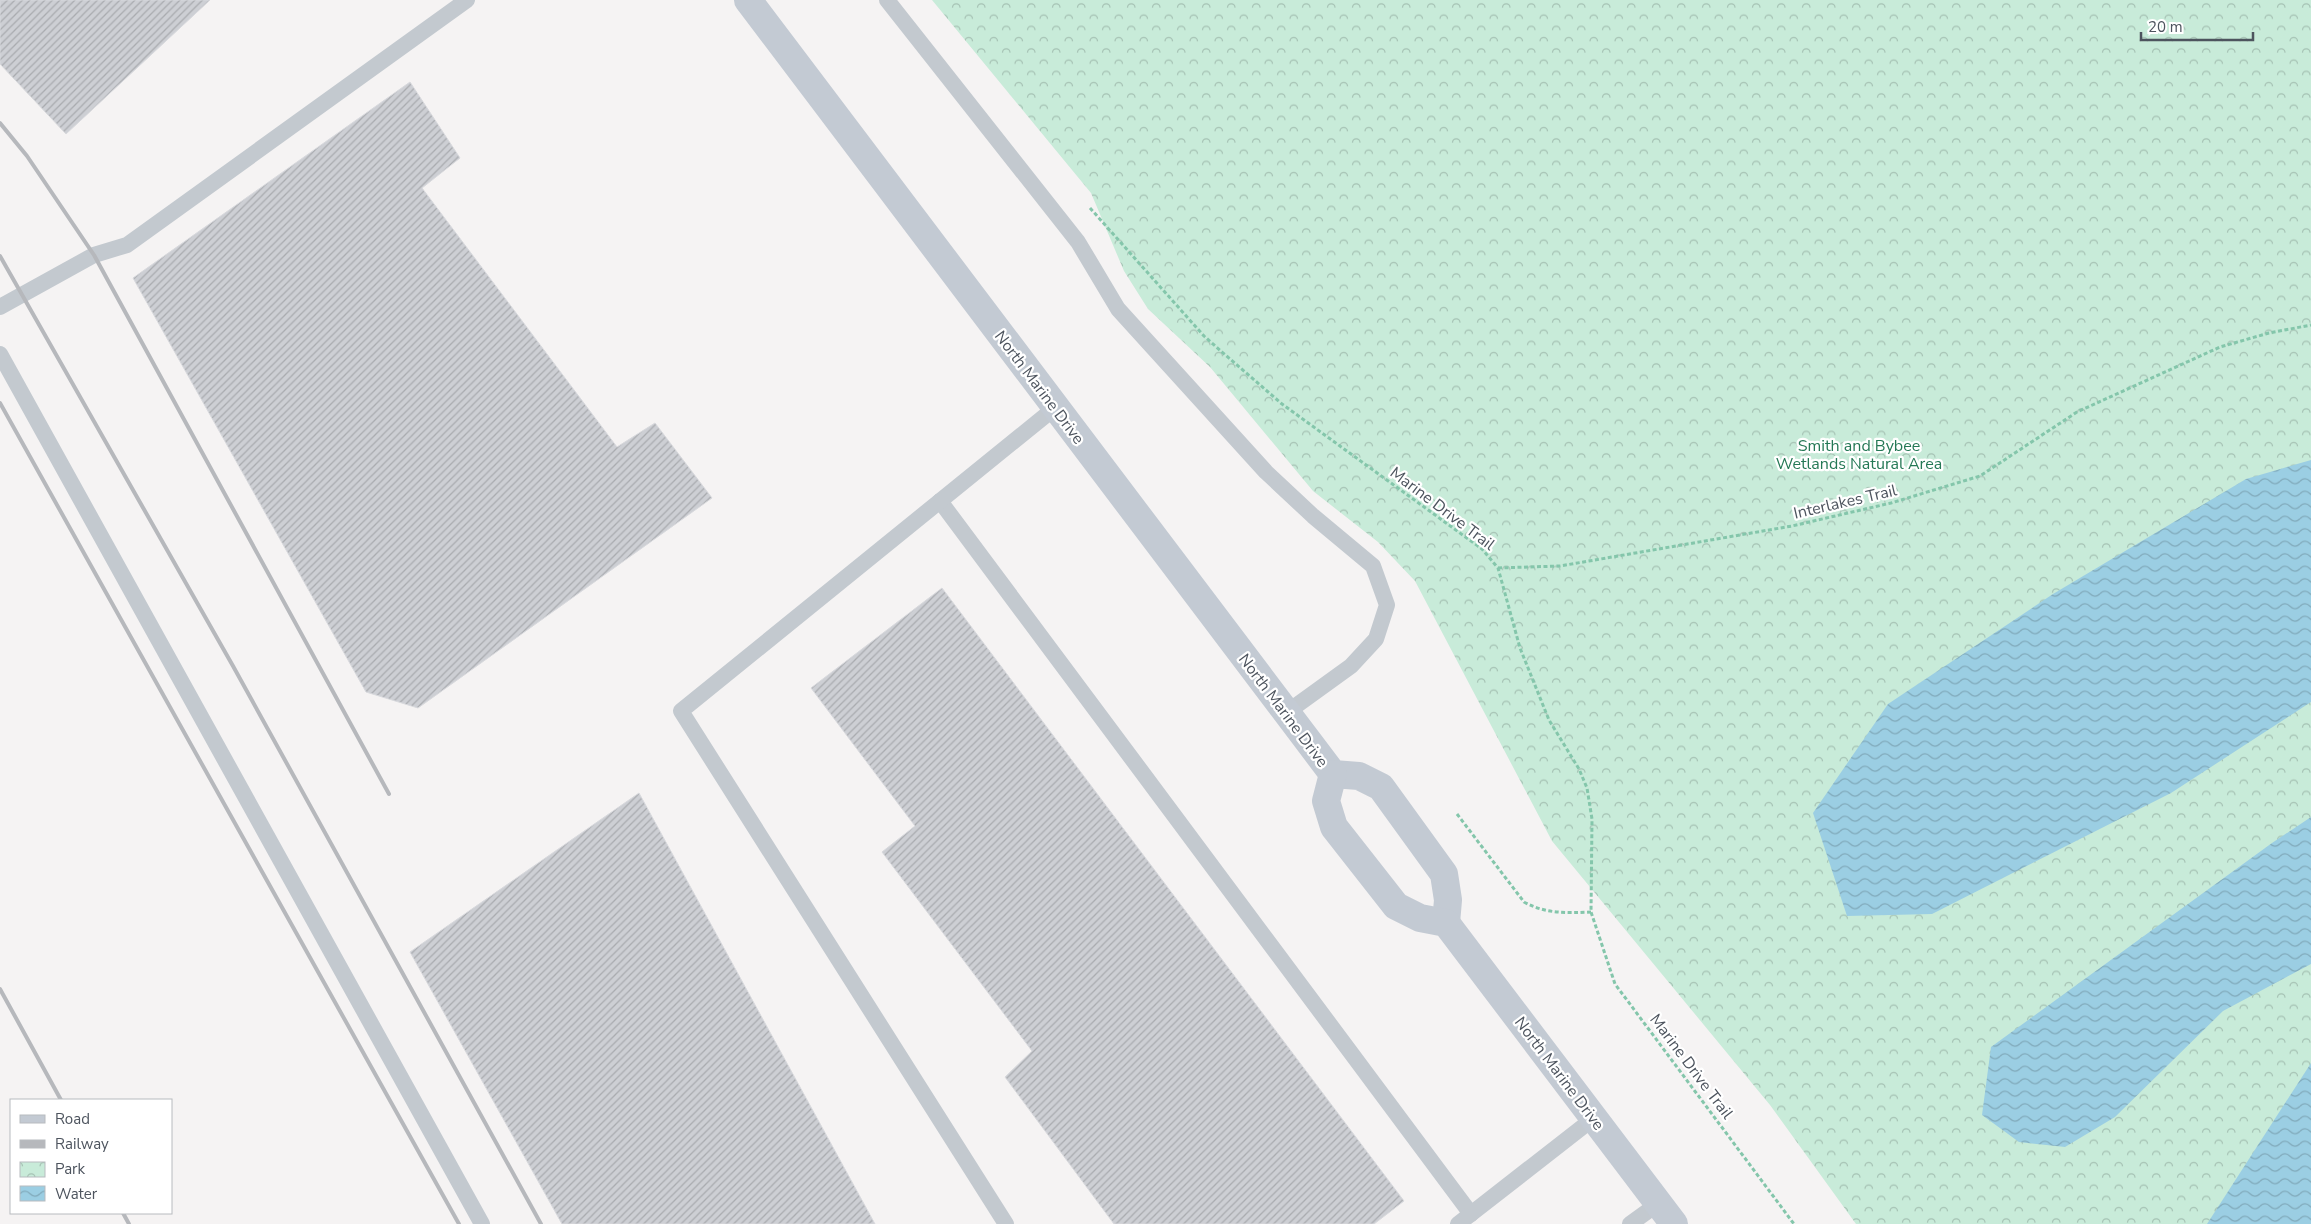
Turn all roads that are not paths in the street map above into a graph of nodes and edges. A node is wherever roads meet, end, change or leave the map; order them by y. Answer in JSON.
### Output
{"nodes":[{"id":1,"x":467,"y":0,"type":"edge"},
{"id":2,"x":748,"y":0,"type":"edge"},
{"id":3,"x":887,"y":0,"type":"edge"},
{"id":4,"x":0,"y":307,"type":"edge"},
{"id":5,"x":0,"y":354,"type":"edge"},
{"id":6,"x":1056,"y":408,"type":"junction"},
{"id":7,"x":940,"y":501,"type":"junction"},
{"id":8,"x":1286,"y":713,"type":"junction"},
{"id":9,"x":1333,"y":774,"type":"junction"},
{"id":10,"x":1446,"y":923,"type":"junction"},
{"id":11,"x":1594,"y":1118,"type":"junction"},
{"id":12,"x":1666,"y":1214,"type":"edge"},
{"id":13,"x":1464,"y":1219,"type":"edge"},
{"id":14,"x":482,"y":1224,"type":"edge"},
{"id":15,"x":1006,"y":1224,"type":"edge"},
{"id":16,"x":1630,"y":1224,"type":"edge"}],
"edges":[{"from":1,"to":4,"type":"lane"},
{"from":2,"to":6,"type":"main road","name":"North Marine Drive"},
{"from":3,"to":8,"type":"lane"},
{"from":5,"to":14,"type":"lane"},
{"from":6,"to":7,"type":"lane"},
{"from":6,"to":8,"type":"main road","name":"North Marine Drive"},
{"from":7,"to":13,"type":"lane"},
{"from":7,"to":15,"type":"lane"},
{"from":8,"to":9,"type":"main road","name":"North Marine Drive"},
{"from":9,"to":10,"type":"main road","name":"North Marine Drive"},
{"from":9,"to":10,"type":"main road","name":"North Marine Drive"},
{"from":10,"to":11,"type":"main road","name":"North Marine Drive"},
{"from":11,"to":12,"type":"main road","name":"North Marine Drive"},
{"from":11,"to":13,"type":"lane"},
{"from":12,"to":16,"type":"lane"}]}
